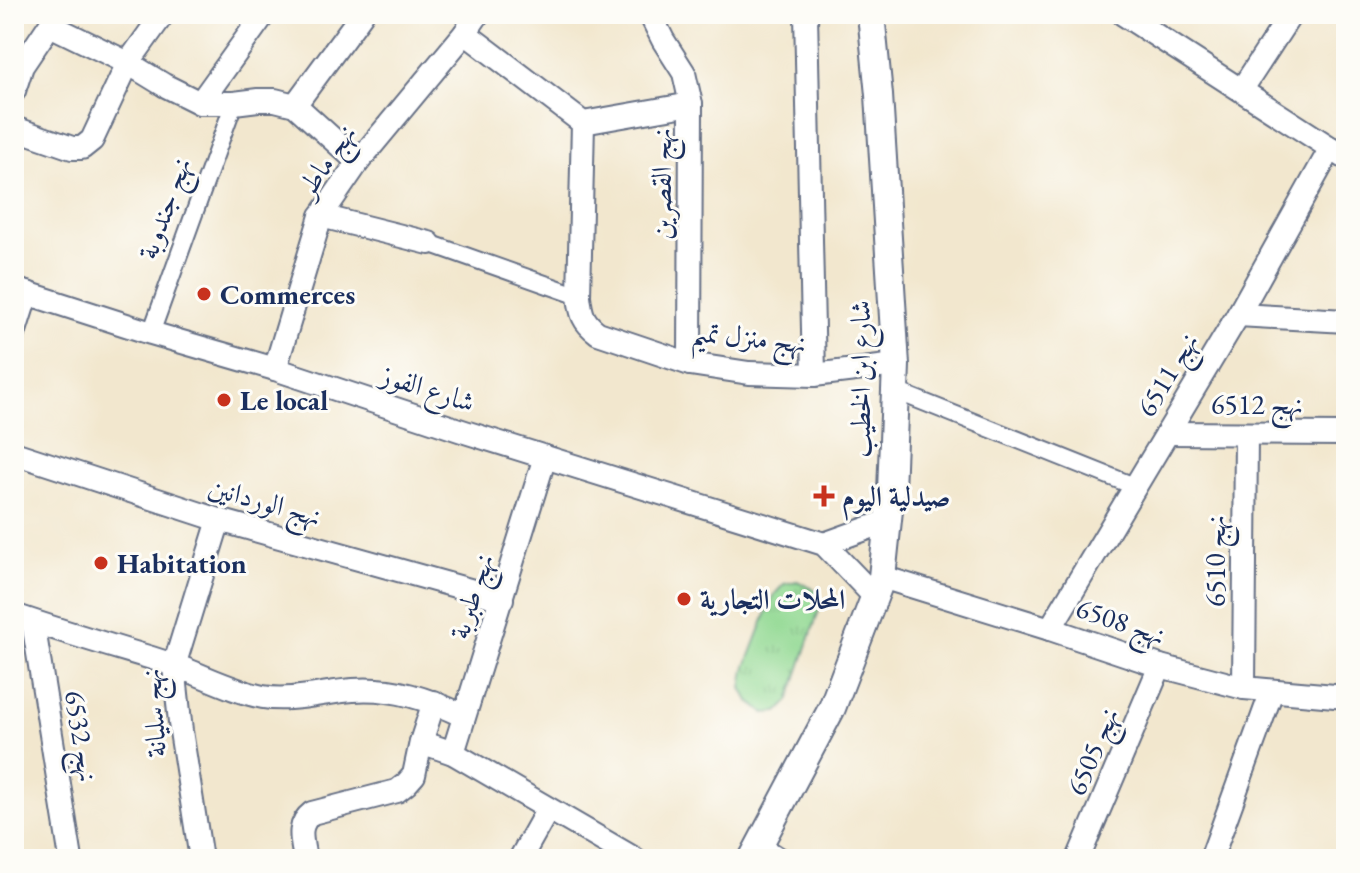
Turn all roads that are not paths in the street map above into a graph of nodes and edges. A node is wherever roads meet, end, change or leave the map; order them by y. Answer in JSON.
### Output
{"nodes":[{"id":1,"x":163,"y":14,"type":"edge"},
{"id":2,"x":264,"y":14,"type":"edge"},
{"id":3,"x":478,"y":14,"type":"edge"},
{"id":4,"x":650,"y":14,"type":"edge"},
{"id":5,"x":806,"y":14,"type":"edge"},
{"id":6,"x":871,"y":14,"type":"edge"},
{"id":7,"x":1291,"y":14,"type":"edge"},
{"id":8,"x":356,"y":16,"type":"edge"},
{"id":9,"x":1136,"y":17,"type":"edge"},
{"id":10,"x":53,"y":19,"type":"edge"},
{"id":11,"x":465,"y":33,"type":"junction"},
{"id":12,"x":128,"y":63,"type":"junction"},
{"id":13,"x":18,"y":65,"type":"edge"},
{"id":14,"x":1242,"y":89,"type":"junction"},
{"id":15,"x":14,"y":91,"type":"edge"},
{"id":16,"x":200,"y":103,"type":"junction"},
{"id":17,"x":234,"y":103,"type":"junction"},
{"id":18,"x":691,"y":104,"type":"junction"},
{"id":19,"x":295,"y":105,"type":"junction"},
{"id":20,"x":583,"y":123,"type":"junction"},
{"id":21,"x":14,"y":128,"type":"edge"},
{"id":22,"x":1338,"y":153,"type":"edge"},
{"id":23,"x":358,"y":162,"type":"junction"},
{"id":24,"x":321,"y":216,"type":"junction"},
{"id":25,"x":429,"y":243,"type":"joint"},
{"id":26,"x":20,"y":291,"type":"edge"},
{"id":27,"x":579,"y":296,"type":"junction"},
{"id":28,"x":1238,"y":315,"type":"junction"},
{"id":29,"x":1346,"y":321,"type":"edge"},
{"id":30,"x":151,"y":333,"type":"junction"},
{"id":31,"x":14,"y":334,"type":"edge"},
{"id":32,"x":690,"y":364,"type":"junction"},
{"id":33,"x":896,"y":365,"type":"junction"},
{"id":34,"x":275,"y":369,"type":"junction"},
{"id":35,"x":814,"y":375,"type":"junction"},
{"id":36,"x":896,"y":391,"type":"junction"},
{"id":37,"x":1167,"y":433,"type":"junction"},
{"id":38,"x":1246,"y":434,"type":"junction"},
{"id":39,"x":1346,"y":434,"type":"edge"},
{"id":40,"x":14,"y":453,"type":"edge"},
{"id":41,"x":545,"y":457,"type":"junction"},
{"id":42,"x":1134,"y":486,"type":"junction"},
{"id":43,"x":219,"y":520,"type":"junction"},
{"id":44,"x":888,"y":521,"type":"junction"},
{"id":45,"x":824,"y":544,"type":"junction"},
{"id":46,"x":878,"y":587,"type":"junction"},
{"id":47,"x":502,"y":599,"type":"junction"},
{"id":48,"x":23,"y":618,"type":"edge"},
{"id":49,"x":1050,"y":629,"type":"junction"},
{"id":50,"x":174,"y":666,"type":"junction"},
{"id":51,"x":1160,"y":666,"type":"junction"},
{"id":52,"x":1244,"y":688,"type":"junction"},
{"id":53,"x":1272,"y":691,"type":"junction"},
{"id":54,"x":1346,"y":697,"type":"edge"},
{"id":55,"x":434,"y":702,"type":"junction"},
{"id":56,"x":464,"y":716,"type":"junction"},
{"id":57,"x":421,"y":742,"type":"junction"},
{"id":58,"x":453,"y":753,"type":"junction"},
{"id":59,"x":548,"y":809,"type":"junction"},
{"id":60,"x":763,"y":855,"type":"edge"},
{"id":61,"x":71,"y":859,"type":"edge"},
{"id":62,"x":201,"y":859,"type":"edge"},
{"id":63,"x":305,"y":859,"type":"edge"},
{"id":64,"x":520,"y":859,"type":"edge"},
{"id":65,"x":635,"y":859,"type":"edge"},
{"id":66,"x":1078,"y":859,"type":"edge"},
{"id":67,"x":1211,"y":859,"type":"edge"}],
"edges":[{"from":1,"to":12,"type":"street"},
{"from":2,"to":16,"type":"street"},
{"from":3,"to":11,"type":"street","name":"نهج ماطر"},
{"from":4,"to":18,"type":"street","name":"نهج القصرين"},
{"from":5,"to":35,"type":"street"},
{"from":6,"to":33,"type":"street","name":"شارع ابن الخطيب"},
{"from":7,"to":14,"type":"street"},
{"from":8,"to":19,"type":"street"},
{"from":9,"to":14,"type":"street"},
{"from":10,"to":12,"type":"street"},
{"from":10,"to":13,"type":"street"},
{"from":11,"to":20,"type":"street"},
{"from":11,"to":23,"type":"street","name":"نهج ماطر"},
{"from":12,"to":16,"type":"street"},
{"from":12,"to":21,"type":"street"},
{"from":13,"to":15,"type":"street"},
{"from":14,"to":22,"type":"street"},
{"from":16,"to":17,"type":"street"},
{"from":17,"to":19,"type":"street"},
{"from":17,"to":30,"type":"street","name":"نهج جندوبة"},
{"from":18,"to":20,"type":"street"},
{"from":18,"to":32,"type":"street","name":"نهج القصرين"},
{"from":19,"to":23,"type":"street"},
{"from":20,"to":27,"type":"street"},
{"from":22,"to":28,"type":"street","name":"نهج 6511"},
{"from":23,"to":24,"type":"street","name":"نهج ماطر"},
{"from":24,"to":25,"type":"street"},
{"from":24,"to":34,"type":"street","name":"نهج ماطر"},
{"from":25,"to":27,"type":"street"},
{"from":26,"to":30,"type":"street","name":"شارع الفوز"},
{"from":26,"to":31,"type":"street"},
{"from":27,"to":32,"type":"street","name":"نهج منزل تميم"},
{"from":28,"to":29,"type":"street"},
{"from":28,"to":37,"type":"street","name":"نهج 6511"},
{"from":30,"to":34,"type":"street","name":"شارع الفوز"},
{"from":32,"to":35,"type":"street","name":"نهج منزل تميم"},
{"from":33,"to":35,"type":"street","name":"نهج منزل تميم"},
{"from":33,"to":36,"type":"street","name":"شارع ابن الخطيب"},
{"from":34,"to":41,"type":"street","name":"شارع الفوز"},
{"from":36,"to":42,"type":"street"},
{"from":36,"to":44,"type":"street","name":"شارع ابن الخطيب"},
{"from":37,"to":38,"type":"street","name":"نهج 6512"},
{"from":37,"to":42,"type":"street","name":"نهج 6511"},
{"from":38,"to":39,"type":"street","name":"نهج 6512"},
{"from":38,"to":52,"type":"street","name":"نهج 6510"},
{"from":40,"to":43,"type":"street","name":"نهج الوردانين"},
{"from":41,"to":45,"type":"street","name":"شارع الفوز"},
{"from":41,"to":47,"type":"street","name":"نهج طبربة"},
{"from":42,"to":49,"type":"street","name":"نهج 6511"},
{"from":43,"to":47,"type":"street","name":"نهج الوردانين"},
{"from":43,"to":50,"type":"street","name":"نهج سليانة"},
{"from":44,"to":45,"type":"street"},
{"from":44,"to":46,"type":"street","name":"شارع ابن الخطيب"},
{"from":45,"to":46,"type":"street","name":"شارع الفوز"},
{"from":46,"to":49,"type":"street","name":"نهج 6508"},
{"from":46,"to":60,"type":"street","name":"شارع ابن الخطيب"},
{"from":47,"to":56,"type":"street","name":"نهج طبربة"},
{"from":48,"to":50,"type":"street"},
{"from":48,"to":61,"type":"street","name":"نهج 6532"},
{"from":49,"to":51,"type":"street","name":"نهج 6508"},
{"from":50,"to":55,"type":"street"},
{"from":50,"to":62,"type":"street","name":"نهج سليانة"},
{"from":51,"to":52,"type":"street","name":"نهج 6508"},
{"from":51,"to":66,"type":"street","name":"نهج 6505"},
{"from":52,"to":53,"type":"street","name":"نهج 6508"},
{"from":53,"to":54,"type":"street","name":"نهج 6508"},
{"from":53,"to":67,"type":"street"},
{"from":55,"to":56,"type":"street"},
{"from":55,"to":57,"type":"street"},
{"from":56,"to":58,"type":"street","name":"نهج طبربة"},
{"from":57,"to":58,"type":"street"},
{"from":57,"to":63,"type":"street"},
{"from":58,"to":59,"type":"street"},
{"from":59,"to":64,"type":"street"},
{"from":59,"to":65,"type":"street"}]}
